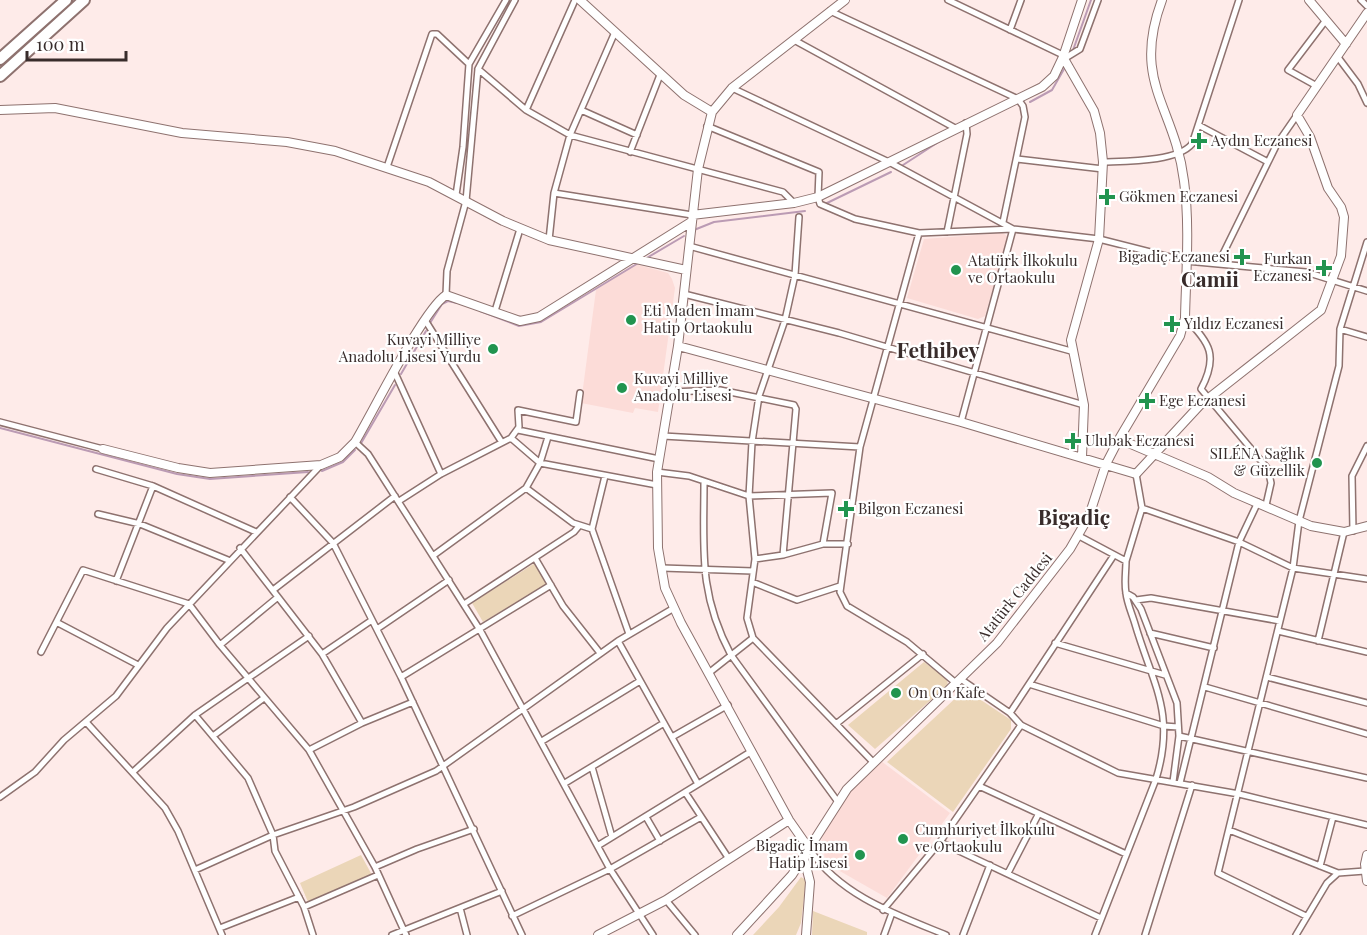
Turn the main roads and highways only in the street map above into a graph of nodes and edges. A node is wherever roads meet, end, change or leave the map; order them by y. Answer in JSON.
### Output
{"nodes":[{"id":1,"x":66,"y":0,"type":"edge"},
{"id":2,"x":84,"y":0,"type":"edge"},
{"id":3,"x":0,"y":59,"type":"edge"},
{"id":4,"x":0,"y":76,"type":"edge"}],
"edges":[{"from":1,"to":3,"type":"highway"},
{"from":2,"to":4,"type":"highway"}]}
